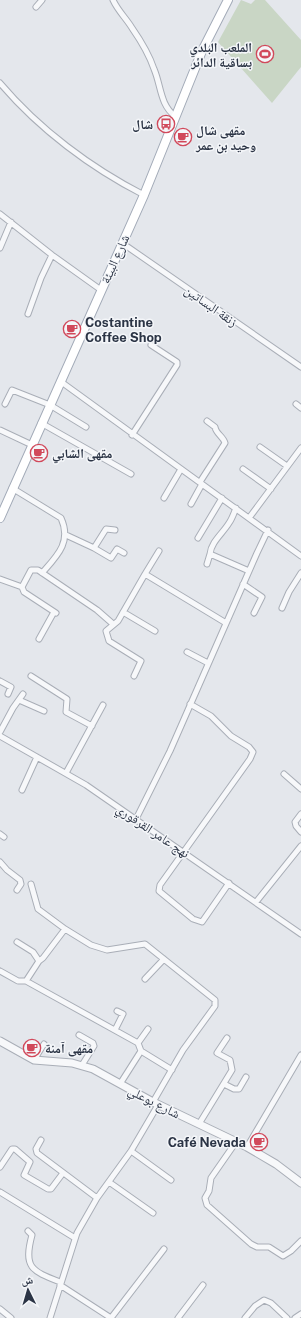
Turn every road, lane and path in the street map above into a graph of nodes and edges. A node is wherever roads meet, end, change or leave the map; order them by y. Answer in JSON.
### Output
{"nodes":[{"id":1,"x":42,"y":0,"type":"edge"},
{"id":2,"x":113,"y":0,"type":"edge"},
{"id":3,"x":228,"y":0,"type":"edge"},
{"id":4,"x":36,"y":7,"type":"dead end"},
{"id":5,"x":0,"y":83,"type":"edge"},
{"id":6,"x":175,"y":116,"type":"junction"},
{"id":7,"x":144,"y":195,"type":"junction"},
{"id":8,"x":0,"y":214,"type":"edge"},
{"id":9,"x":11,"y":222,"type":"junction"},
{"id":10,"x":122,"y":243,"type":"junction"},
{"id":11,"x":0,"y":248,"type":"edge"},
{"id":12,"x":52,"y":255,"type":"junction"},
{"id":13,"x":101,"y":290,"type":"junction"},
{"id":14,"x":28,"y":314,"type":"dead end"},
{"id":15,"x":151,"y":344,"type":"dead end"},
{"id":16,"x":301,"y":368,"type":"edge"},
{"id":17,"x":60,"y":381,"type":"junction"},
{"id":18,"x":6,"y":404,"type":"dead end"},
{"id":19,"x":296,"y":404,"type":"dead end"},
{"id":20,"x":50,"y":405,"type":"junction"},
{"id":21,"x":301,"y":408,"type":"edge"},
{"id":22,"x":207,"y":421,"type":"dead end"},
{"id":23,"x":41,"y":423,"type":"junction"},
{"id":24,"x":86,"y":427,"type":"dead end"},
{"id":25,"x":0,"y":430,"type":"edge"},
{"id":26,"x":132,"y":434,"type":"junction"},
{"id":27,"x":32,"y":445,"type":"junction"},
{"id":28,"x":260,"y":447,"type":"dead end"},
{"id":29,"x":301,"y":448,"type":"edge"},
{"id":30,"x":287,"y":466,"type":"junction"},
{"id":31,"x":182,"y":469,"type":"junction"},
{"id":32,"x":243,"y":469,"type":"dead end"},
{"id":33,"x":131,"y":474,"type":"dead end"},
{"id":34,"x":201,"y":483,"type":"junction"},
{"id":35,"x":12,"y":488,"type":"junction"},
{"id":36,"x":271,"y":489,"type":"junction"},
{"id":37,"x":164,"y":498,"type":"dead end"},
{"id":38,"x":222,"y":498,"type":"junction"},
{"id":39,"x":3,"y":502,"type":"edge"},
{"id":40,"x":191,"y":504,"type":"dead end"},
{"id":41,"x":236,"y":508,"type":"junction"},
{"id":42,"x":0,"y":518,"type":"edge"},
{"id":43,"x":249,"y":518,"type":"junction"},
{"id":44,"x":115,"y":530,"type":"dead end"},
{"id":45,"x":268,"y":530,"type":"junction"},
{"id":46,"x":66,"y":535,"type":"junction"},
{"id":47,"x":198,"y":538,"type":"dead end"},
{"id":48,"x":94,"y":548,"type":"junction"},
{"id":49,"x":159,"y":551,"type":"dead end"},
{"id":50,"x":124,"y":553,"type":"dead end"},
{"id":51,"x":210,"y":554,"type":"junction"},
{"id":52,"x":301,"y":556,"type":"edge"},
{"id":53,"x":207,"y":564,"type":"dead end"},
{"id":54,"x":249,"y":571,"type":"junction"},
{"id":55,"x":42,"y":573,"type":"junction"},
{"id":56,"x":301,"y":573,"type":"edge"},
{"id":57,"x":145,"y":574,"type":"junction"},
{"id":58,"x":0,"y":579,"type":"edge"},
{"id":59,"x":243,"y":584,"type":"junction"},
{"id":60,"x":22,"y":587,"type":"junction"},
{"id":61,"x":282,"y":608,"type":"dead end"},
{"id":62,"x":123,"y":612,"type":"junction"},
{"id":63,"x":254,"y":613,"type":"dead end"},
{"id":64,"x":226,"y":623,"type":"junction"},
{"id":65,"x":113,"y":624,"type":"junction"},
{"id":66,"x":155,"y":631,"type":"dead end"},
{"id":67,"x":39,"y":639,"type":"dead end"},
{"id":68,"x":187,"y":652,"type":"dead end"},
{"id":69,"x":208,"y":663,"type":"junction"},
{"id":70,"x":31,"y":676,"type":"dead end"},
{"id":71,"x":134,"y":676,"type":"dead end"},
{"id":72,"x":0,"y":681,"type":"edge"},
{"id":73,"x":8,"y":694,"type":"dead end"},
{"id":74,"x":23,"y":694,"type":"dead end"},
{"id":75,"x":19,"y":700,"type":"junction"},
{"id":76,"x":190,"y":704,"type":"junction"},
{"id":77,"x":103,"y":705,"type":"dead end"},
{"id":78,"x":44,"y":711,"type":"dead end"},
{"id":79,"x":92,"y":726,"type":"junction"},
{"id":80,"x":0,"y":732,"type":"edge"},
{"id":81,"x":0,"y":736,"type":"edge"},
{"id":82,"x":36,"y":757,"type":"junction"},
{"id":83,"x":66,"y":773,"type":"junction"},
{"id":84,"x":284,"y":774,"type":"dead end"},
{"id":85,"x":301,"y":789,"type":"edge"},
{"id":86,"x":22,"y":790,"type":"dead end"},
{"id":87,"x":301,"y":814,"type":"edge"},
{"id":88,"x":136,"y":819,"type":"junction"},
{"id":89,"x":301,"y":832,"type":"edge"},
{"id":90,"x":301,"y":846,"type":"edge"},
{"id":91,"x":185,"y":853,"type":"junction"},
{"id":92,"x":0,"y":862,"type":"edge"},
{"id":93,"x":229,"y":883,"type":"junction"},
{"id":94,"x":31,"y":884,"type":"dead end"},
{"id":95,"x":17,"y":890,"type":"dead end"},
{"id":96,"x":256,"y":902,"type":"junction"},
{"id":97,"x":65,"y":929,"type":"junction"},
{"id":98,"x":301,"y":934,"type":"edge"},
{"id":99,"x":17,"y":942,"type":"dead end"},
{"id":100,"x":164,"y":958,"type":"junction"},
{"id":101,"x":39,"y":961,"type":"junction"},
{"id":102,"x":0,"y":971,"type":"edge"},
{"id":103,"x":145,"y":979,"type":"dead end"},
{"id":104,"x":26,"y":981,"type":"junction"},
{"id":105,"x":117,"y":1011,"type":"dead end"},
{"id":106,"x":148,"y":1029,"type":"dead end"},
{"id":107,"x":115,"y":1030,"type":"junction"},
{"id":108,"x":79,"y":1035,"type":"dead end"},
{"id":109,"x":227,"y":1038,"type":"dead end"},
{"id":110,"x":0,"y":1041,"type":"edge"},
{"id":111,"x":138,"y":1043,"type":"junction"},
{"id":112,"x":44,"y":1044,"type":"dead end"},
{"id":113,"x":141,"y":1051,"type":"junction"},
{"id":114,"x":301,"y":1055,"type":"edge"},
{"id":115,"x":34,"y":1060,"type":"junction"},
{"id":116,"x":296,"y":1062,"type":"junction"},
{"id":117,"x":82,"y":1065,"type":"junction"},
{"id":118,"x":301,"y":1066,"type":"edge"},
{"id":119,"x":172,"y":1070,"type":"junction"},
{"id":120,"x":246,"y":1077,"type":"dead end"},
{"id":121,"x":120,"y":1084,"type":"junction"},
{"id":122,"x":224,"y":1084,"type":"junction"},
{"id":123,"x":155,"y":1104,"type":"junction"},
{"id":124,"x":199,"y":1124,"type":"junction"},
{"id":125,"x":41,"y":1140,"type":"dead end"},
{"id":126,"x":236,"y":1142,"type":"junction"},
{"id":127,"x":247,"y":1147,"type":"junction"},
{"id":128,"x":130,"y":1151,"type":"junction"},
{"id":129,"x":0,"y":1167,"type":"edge"},
{"id":130,"x":63,"y":1173,"type":"junction"},
{"id":131,"x":171,"y":1180,"type":"dead end"},
{"id":132,"x":109,"y":1182,"type":"junction"},
{"id":133,"x":301,"y":1183,"type":"edge"},
{"id":134,"x":0,"y":1192,"type":"edge"},
{"id":135,"x":97,"y":1198,"type":"junction"},
{"id":136,"x":153,"y":1213,"type":"dead end"},
{"id":137,"x":28,"y":1231,"type":"dead end"},
{"id":138,"x":75,"y":1238,"type":"junction"},
{"id":139,"x":301,"y":1241,"type":"edge"},
{"id":140,"x":164,"y":1249,"type":"dead end"},
{"id":141,"x":60,"y":1284,"type":"junction"},
{"id":142,"x":204,"y":1285,"type":"dead end"},
{"id":143,"x":0,"y":1309,"type":"edge"},
{"id":144,"x":301,"y":1314,"type":"edge"},
{"id":145,"x":11,"y":1318,"type":"edge"},
{"id":146,"x":50,"y":1318,"type":"edge"},
{"id":147,"x":111,"y":1318,"type":"edge"},
{"id":148,"x":178,"y":1318,"type":"edge"},
{"id":149,"x":245,"y":1318,"type":"edge"},
{"id":150,"x":288,"y":1318,"type":"edge"},
{"id":151,"x":295,"y":1318,"type":"edge"}],
"edges":[{"from":1,"to":4,"type":"street"},
{"from":2,"to":6,"type":"street"},
{"from":3,"to":6,"type":"main road","name":"شارع البيئة"},
{"from":5,"to":7,"type":"street"},
{"from":6,"to":7,"type":"main road","name":"شارع البيئة"},
{"from":7,"to":10,"type":"main road","name":"شارع البيئة"},
{"from":8,"to":9,"type":"street"},
{"from":9,"to":11,"type":"street"},
{"from":9,"to":12,"type":"street"},
{"from":10,"to":13,"type":"main road","name":"شارع البيئة"},
{"from":10,"to":16,"type":"street","name":"زنقة البساتين"},
{"from":12,"to":13,"type":"street"},
{"from":12,"to":14,"type":"street"},
{"from":13,"to":17,"type":"main road","name":"شارع البيئة"},
{"from":15,"to":26,"type":"street"},
{"from":17,"to":20,"type":"main road","name":"شارع البيئة"},
{"from":17,"to":26,"type":"street"},
{"from":18,"to":20,"type":"street"},
{"from":19,"to":21,"type":"street"},
{"from":20,"to":23,"type":"main road","name":"شارع البيئة"},
{"from":20,"to":24,"type":"street"},
{"from":22,"to":34,"type":"street"},
{"from":23,"to":27,"type":"main road","name":"شارع البيئة"},
{"from":23,"to":33,"type":"street"},
{"from":25,"to":27,"type":"street"},
{"from":26,"to":31,"type":"street"},
{"from":27,"to":35,"type":"main road","name":"شارع البيئة"},
{"from":28,"to":30,"type":"street"},
{"from":29,"to":30,"type":"street"},
{"from":30,"to":36,"type":"street"},
{"from":31,"to":34,"type":"street"},
{"from":31,"to":37,"type":"street"},
{"from":32,"to":36,"type":"street"},
{"from":34,"to":38,"type":"street"},
{"from":34,"to":40,"type":"street"},
{"from":35,"to":39,"type":"main road","name":"شارع البيئة"},
{"from":35,"to":46,"type":"street"},
{"from":36,"to":43,"type":"street"},
{"from":38,"to":41,"type":"street"},
{"from":38,"to":47,"type":"street"},
{"from":39,"to":42,"type":"main road","name":"شارع البيئة"},
{"from":41,"to":43,"type":"street"},
{"from":41,"to":51,"type":"street"},
{"from":43,"to":45,"type":"street"},
{"from":44,"to":48,"type":"street"},
{"from":45,"to":52,"type":"street"},
{"from":45,"to":54,"type":"street"},
{"from":46,"to":48,"type":"street"},
{"from":46,"to":55,"type":"street"},
{"from":48,"to":50,"type":"street"},
{"from":49,"to":57,"type":"street"},
{"from":51,"to":53,"type":"street"},
{"from":51,"to":54,"type":"street"},
{"from":54,"to":59,"type":"street"},
{"from":55,"to":60,"type":"street"},
{"from":55,"to":65,"type":"street"},
{"from":56,"to":61,"type":"street"},
{"from":57,"to":62,"type":"street"},
{"from":57,"to":64,"type":"street"},
{"from":58,"to":60,"type":"street"},
{"from":59,"to":63,"type":"street"},
{"from":59,"to":64,"type":"street"},
{"from":60,"to":67,"type":"street"},
{"from":62,"to":65,"type":"street"},
{"from":62,"to":66,"type":"street"},
{"from":64,"to":69,"type":"street"},
{"from":65,"to":71,"type":"street"},
{"from":68,"to":69,"type":"street"},
{"from":69,"to":76,"type":"street"},
{"from":70,"to":79,"type":"street"},
{"from":72,"to":73,"type":"street"},
{"from":74,"to":75,"type":"street"},
{"from":75,"to":78,"type":"street"},
{"from":75,"to":80,"type":"street"},
{"from":76,"to":88,"type":"street"},
{"from":76,"to":91,"type":"street"},
{"from":77,"to":79,"type":"street"},
{"from":79,"to":83,"type":"street"},
{"from":81,"to":82,"type":"street","name":"نهج عامر القرقوري"},
{"from":82,"to":83,"type":"street","name":"نهج عامر القرقوري"},
{"from":82,"to":86,"type":"street"},
{"from":83,"to":88,"type":"street","name":"نهج عامر القرقوري"},
{"from":84,"to":85,"type":"street"},
{"from":87,"to":89,"type":"street"},
{"from":88,"to":91,"type":"street","name":"نهج عامر القرقوري"},
{"from":90,"to":96,"type":"street"},
{"from":91,"to":93,"type":"street","name":"نهج عامر القرقوري"},
{"from":91,"to":93,"type":"street"},
{"from":92,"to":95,"type":"street"},
{"from":93,"to":96,"type":"street","name":"نهج عامر القرقوري"},
{"from":94,"to":97,"type":"street"},
{"from":96,"to":98,"type":"street","name":"نهج عامر القرقوري"},
{"from":97,"to":100,"type":"street"},
{"from":97,"to":101,"type":"street"},
{"from":99,"to":101,"type":"street"},
{"from":100,"to":103,"type":"street"},
{"from":100,"to":119,"type":"street"},
{"from":101,"to":104,"type":"street"},
{"from":102,"to":104,"type":"street"},
{"from":104,"to":107,"type":"street"},
{"from":105,"to":107,"type":"street"},
{"from":106,"to":111,"type":"street"},
{"from":107,"to":111,"type":"street"},
{"from":108,"to":117,"type":"street"},
{"from":109,"to":122,"type":"street"},
{"from":110,"to":115,"type":"street","name":"شارع بوعلي"},
{"from":111,"to":113,"type":"street"},
{"from":112,"to":115,"type":"street"},
{"from":113,"to":119,"type":"street"},
{"from":113,"to":121,"type":"street"},
{"from":114,"to":116,"type":"street"},
{"from":115,"to":117,"type":"street","name":"شارع بوعلي"},
{"from":116,"to":118,"type":"street"},
{"from":116,"to":127,"type":"street"},
{"from":117,"to":121,"type":"street","name":"شارع بوعلي"},
{"from":119,"to":123,"type":"street"},
{"from":120,"to":122,"type":"street"},
{"from":121,"to":123,"type":"street","name":"شارع بوعلي"},
{"from":122,"to":124,"type":"street"},
{"from":123,"to":124,"type":"street","name":"شارع بوعلي"},
{"from":123,"to":128,"type":"street"},
{"from":124,"to":126,"type":"street","name":"شارع بوعلي"},
{"from":125,"to":130,"type":"street"},
{"from":126,"to":127,"type":"street","name":"شارع بوعلي"},
{"from":126,"to":139,"type":"street"},
{"from":127,"to":133,"type":"street","name":"شارع بوعلي"},
{"from":128,"to":131,"type":"street"},
{"from":128,"to":132,"type":"street"},
{"from":129,"to":130,"type":"street"},
{"from":130,"to":135,"type":"street"},
{"from":132,"to":135,"type":"street"},
{"from":132,"to":136,"type":"street"},
{"from":134,"to":138,"type":"street"},
{"from":135,"to":138,"type":"street"},
{"from":137,"to":141,"type":"street"},
{"from":138,"to":141,"type":"street"},
{"from":140,"to":147,"type":"street"},
{"from":141,"to":146,"type":"street"},
{"from":141,"to":147,"type":"street"},
{"from":142,"to":148,"type":"street"},
{"from":143,"to":145,"type":"street"},
{"from":144,"to":151,"type":"street"},
{"from":149,"to":150,"type":"street"}]}
